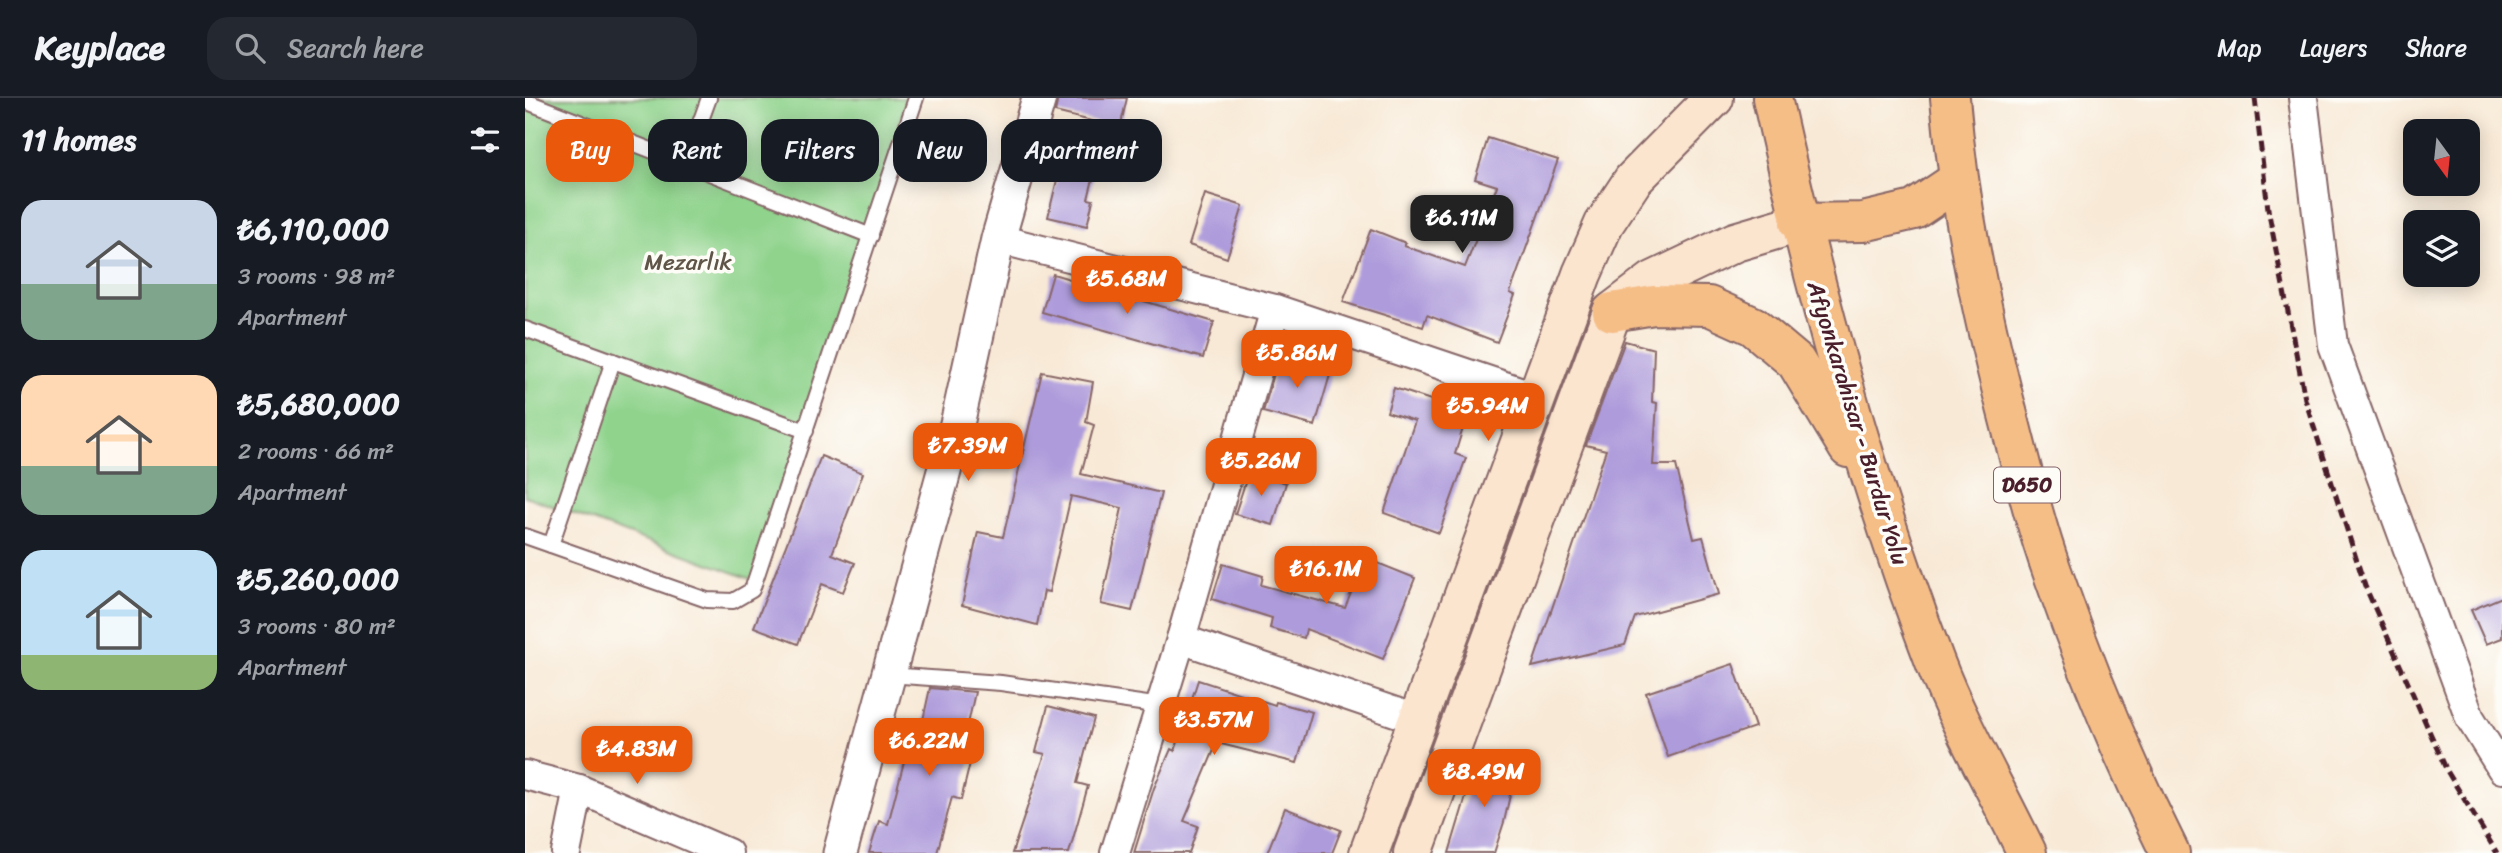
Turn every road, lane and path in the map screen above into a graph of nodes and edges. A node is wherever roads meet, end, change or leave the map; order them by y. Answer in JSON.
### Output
{"nodes":[{"id":1,"x":709,"y":98,"type":"edge"},
{"id":2,"x":916,"y":98,"type":"edge"},
{"id":3,"x":1039,"y":98,"type":"edge"},
{"id":4,"x":1714,"y":98,"type":"edge"},
{"id":5,"x":1772,"y":98,"type":"edge"},
{"id":6,"x":1950,"y":98,"type":"edge"},
{"id":7,"x":2303,"y":98,"type":"edge"},
{"id":8,"x":525,"y":102,"type":"edge"},
{"id":9,"x":701,"y":119,"type":"edge"},
{"id":10,"x":648,"y":150,"type":"edge"},
{"id":11,"x":1957,"y":181,"type":"junction"},
{"id":12,"x":732,"y":182,"type":"edge"},
{"id":13,"x":1800,"y":223,"type":"junction"},
{"id":14,"x":871,"y":236,"type":"junction"},
{"id":15,"x":998,"y":239,"type":"junction"},
{"id":16,"x":1275,"y":309,"type":"junction"},
{"id":17,"x":1612,"y":312,"type":"junction"},
{"id":18,"x":525,"y":329,"type":"edge"},
{"id":19,"x":613,"y":361,"type":"junction"},
{"id":20,"x":1537,"y":397,"type":"junction"},
{"id":21,"x":806,"y":431,"type":"junction"},
{"id":22,"x":1874,"y":489,"type":"junction"},
{"id":23,"x":525,"y":536,"type":"edge"},
{"id":24,"x":551,"y":545,"type":"junction"},
{"id":25,"x":1181,"y":639,"type":"junction"},
{"id":26,"x":888,"y":675,"type":"junction"},
{"id":27,"x":1161,"y":706,"type":"junction"},
{"id":28,"x":1416,"y":719,"type":"junction"},
{"id":29,"x":2502,"y":769,"type":"edge"},
{"id":30,"x":525,"y":775,"type":"edge"},
{"id":31,"x":579,"y":789,"type":"junction"},
{"id":32,"x":566,"y":853,"type":"edge"},
{"id":33,"x":729,"y":853,"type":"edge"},
{"id":34,"x":840,"y":853,"type":"edge"},
{"id":35,"x":1115,"y":853,"type":"edge"},
{"id":36,"x":1369,"y":853,"type":"edge"},
{"id":37,"x":1413,"y":853,"type":"edge"},
{"id":38,"x":2027,"y":853,"type":"edge"},
{"id":39,"x":2170,"y":853,"type":"edge"}],
"edges":[{"from":1,"to":9,"type":"lane"},
{"from":2,"to":14,"type":"lane"},
{"from":3,"to":15,"type":"street"},
{"from":4,"to":20,"type":"main road"},
{"from":5,"to":13,"type":"highway","name":"Afyonkarahisar - Burdur Yolu"},
{"from":6,"to":11,"type":"highway","number":"D650"},
{"from":7,"to":29,"type":"street"},
{"from":8,"to":10,"type":"lane"},
{"from":11,"to":13,"type":"highway"},
{"from":11,"to":39,"type":"highway","number":"D650"},
{"from":12,"to":14,"type":"lane"},
{"from":13,"to":17,"type":"main road"},
{"from":13,"to":22,"type":"highway","name":"Afyonkarahisar - Burdur Yolu"},
{"from":14,"to":21,"type":"lane"},
{"from":15,"to":16,"type":"street"},
{"from":15,"to":26,"type":"street"},
{"from":16,"to":20,"type":"street"},
{"from":16,"to":25,"type":"street"},
{"from":17,"to":22,"type":"highway"},
{"from":17,"to":37,"type":"main road"},
{"from":18,"to":19,"type":"lane"},
{"from":19,"to":21,"type":"lane"},
{"from":19,"to":24,"type":"lane"},
{"from":20,"to":28,"type":"main road"},
{"from":21,"to":24,"type":"lane"},
{"from":22,"to":38,"type":"highway","name":"Afyonkarahisar - Burdur Yolu"},
{"from":23,"to":24,"type":"lane"},
{"from":25,"to":27,"type":"street"},
{"from":25,"to":28,"type":"street"},
{"from":26,"to":27,"type":"lane"},
{"from":26,"to":34,"type":"street"},
{"from":27,"to":35,"type":"street"},
{"from":28,"to":36,"type":"main road"},
{"from":30,"to":31,"type":"street"},
{"from":31,"to":32,"type":"street"},
{"from":31,"to":33,"type":"street"}]}
